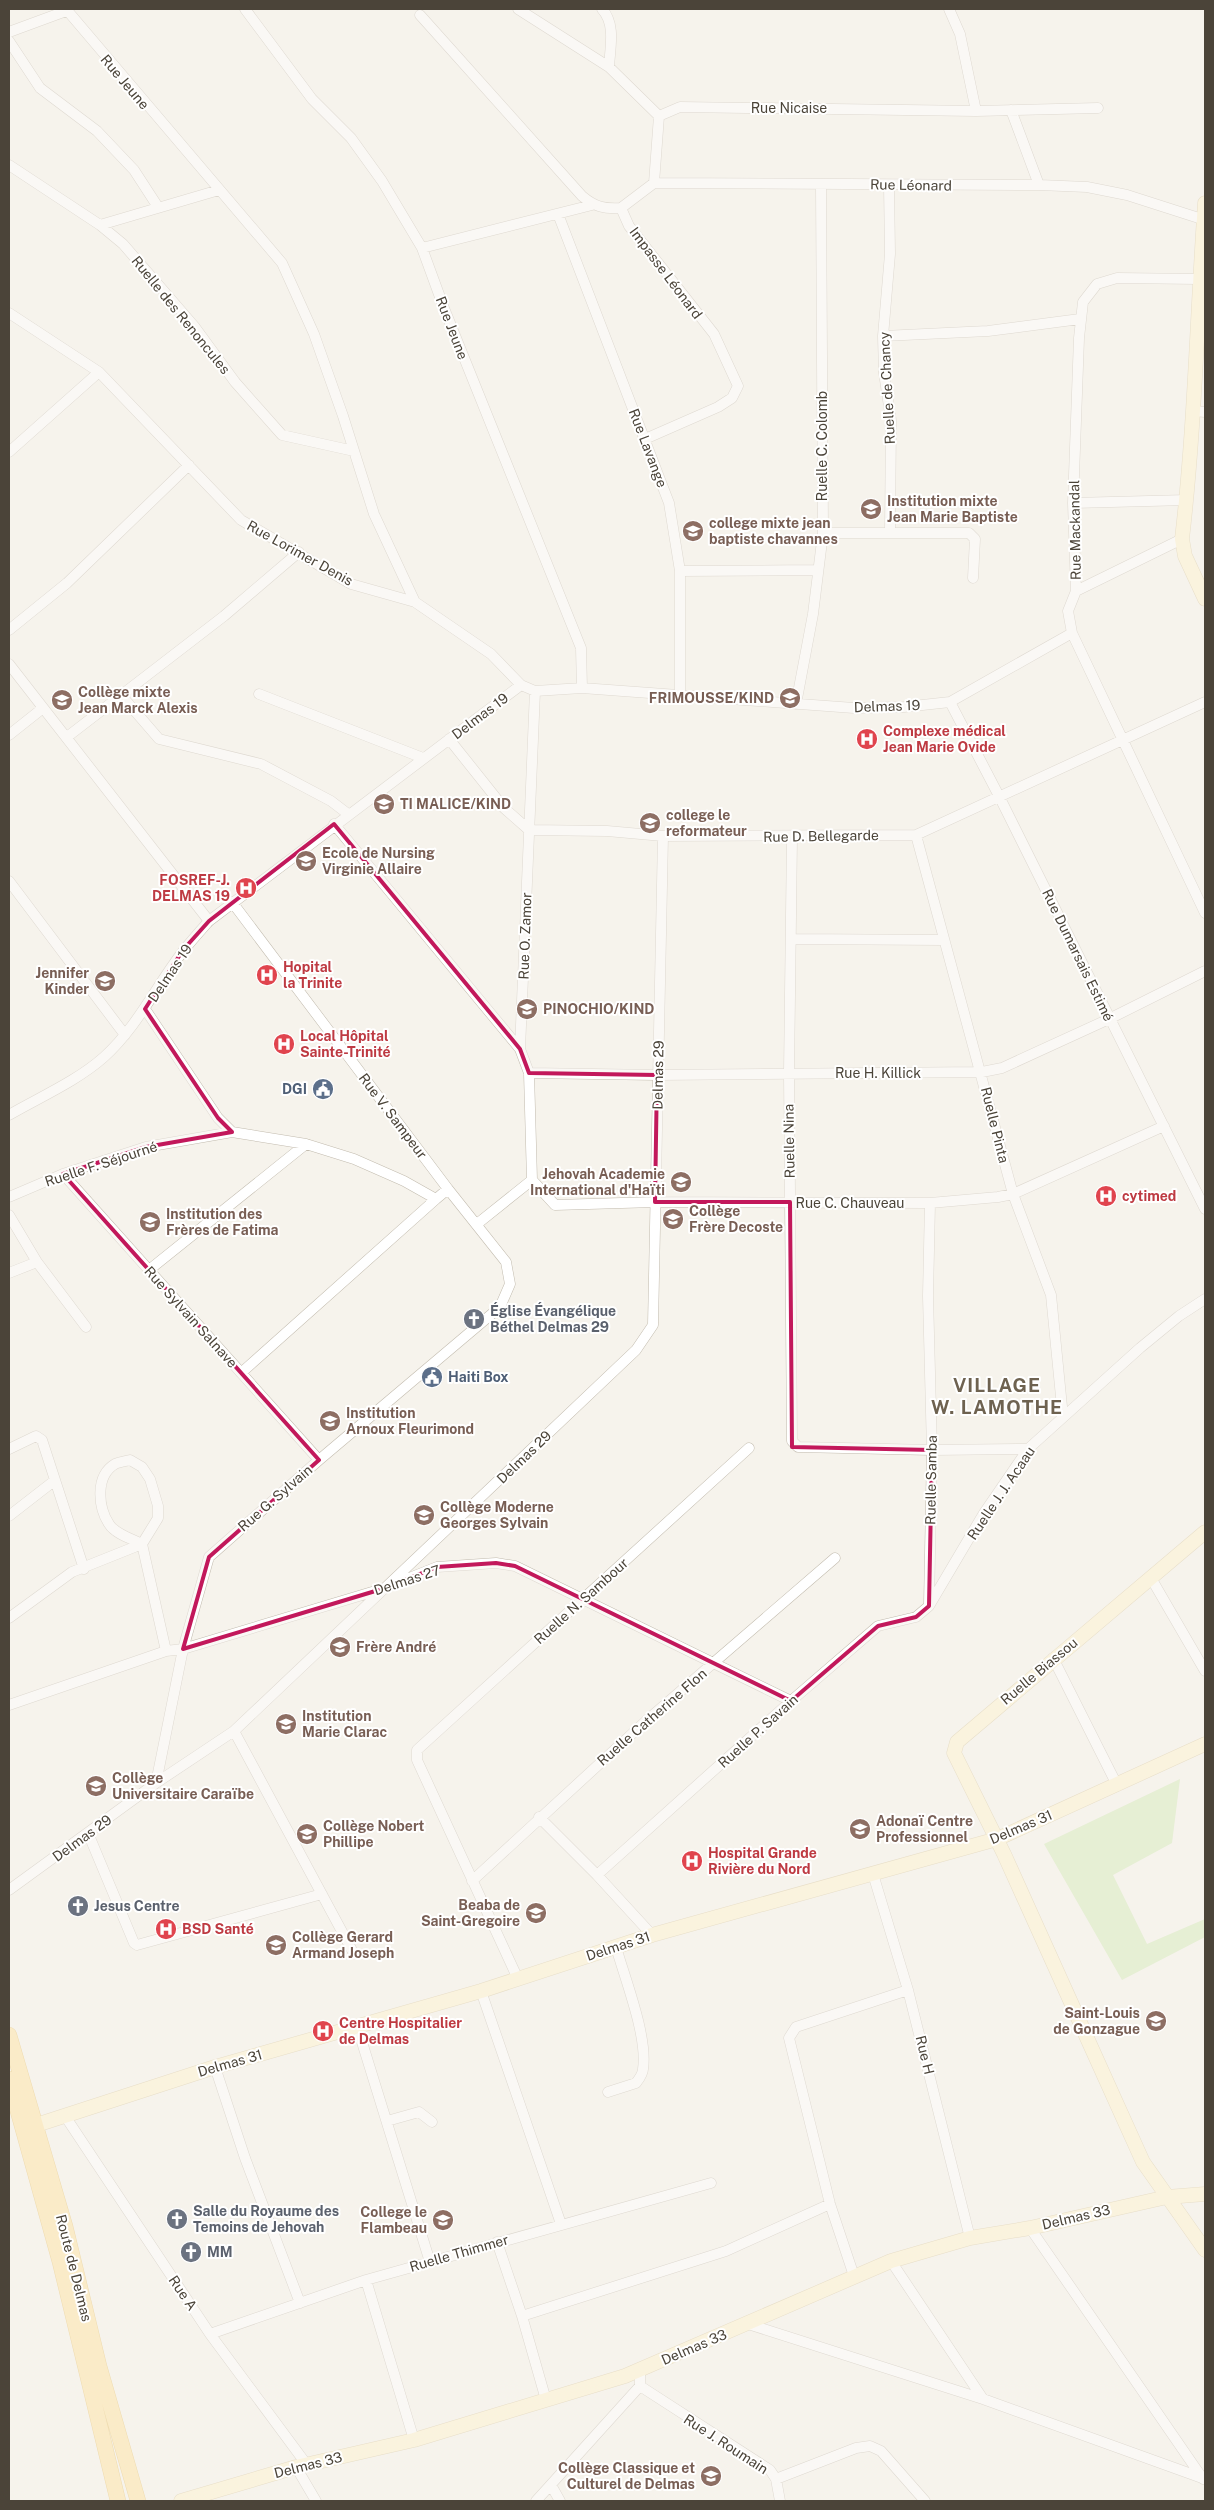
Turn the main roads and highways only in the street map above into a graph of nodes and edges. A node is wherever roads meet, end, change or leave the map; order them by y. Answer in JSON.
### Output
{"nodes":[{"id":1,"x":9,"y":2035,"type":"edge"},
{"id":2,"x":9,"y":2079,"type":"edge"},
{"id":3,"x":29,"y":2128,"type":"junction"},
{"id":4,"x":117,"y":2501,"type":"edge"},
{"id":5,"x":138,"y":2501,"type":"edge"}],
"edges":[{"from":1,"to":3,"type":"main road","name":"Route de Delmas"},
{"from":2,"to":3,"type":"main road","name":"Route de Delmas"},
{"from":3,"to":4,"type":"main road","name":"Route de Delmas"},
{"from":3,"to":5,"type":"main road","name":"Route de Delmas"}]}
